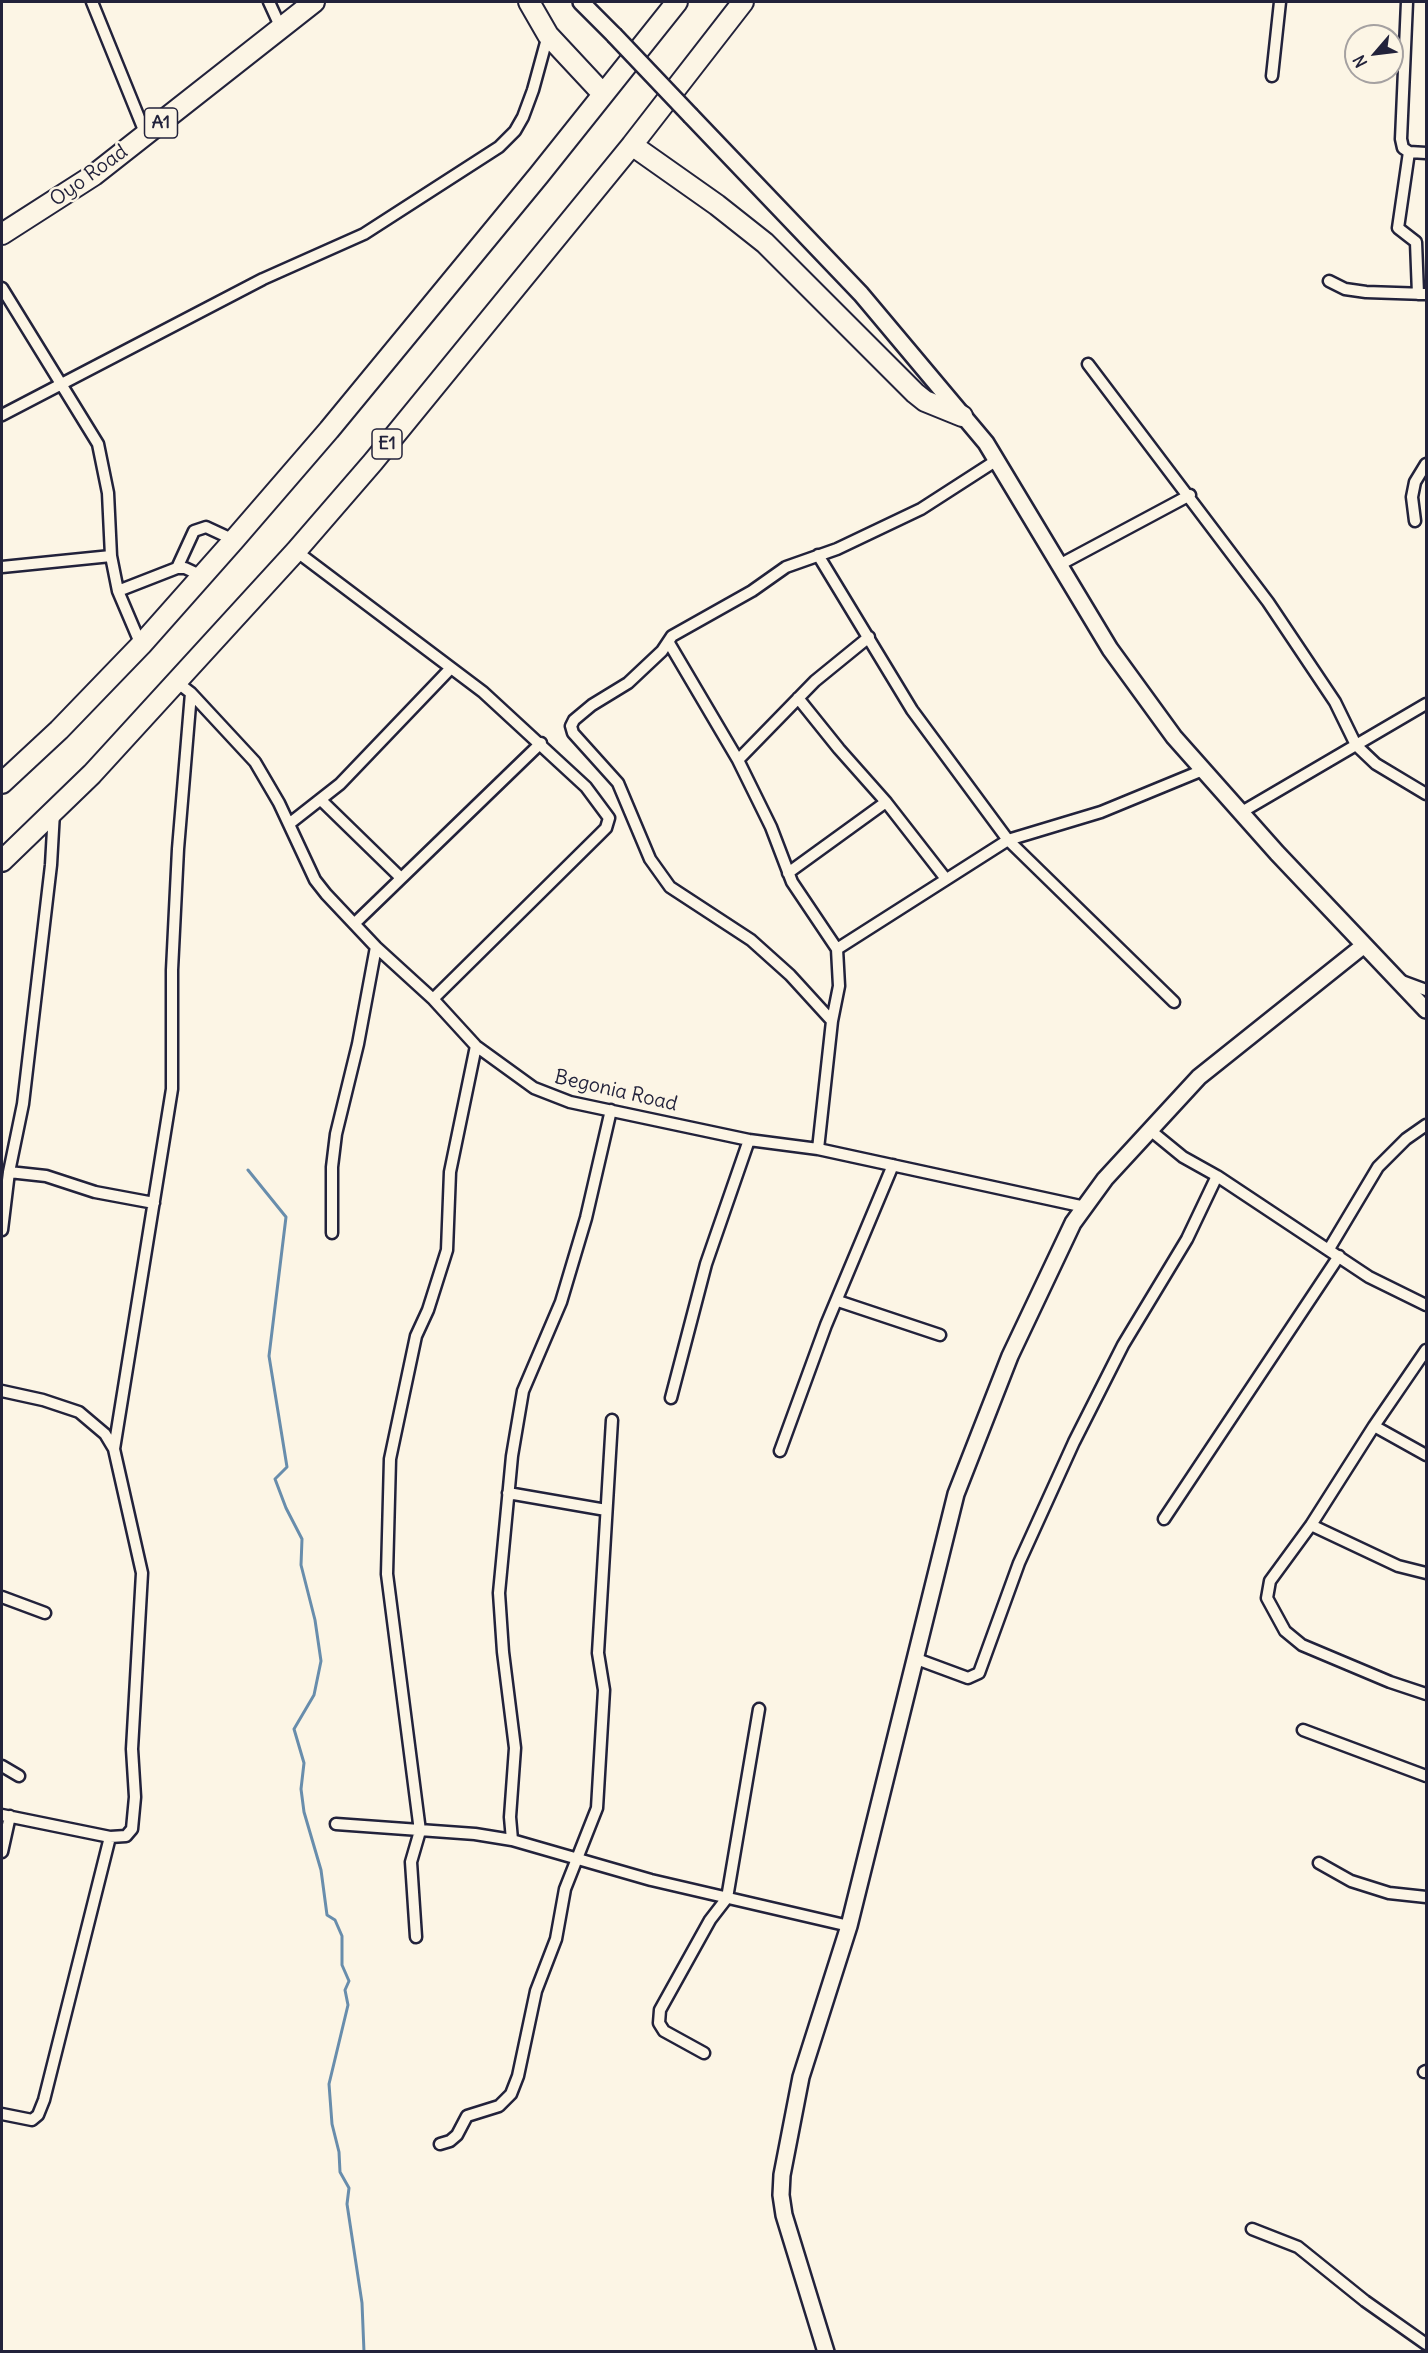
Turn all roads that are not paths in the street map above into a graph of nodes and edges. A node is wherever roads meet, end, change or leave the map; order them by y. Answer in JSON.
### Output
{"nodes":[{"id":1,"x":92,"y":2,"type":"edge"},
{"id":2,"x":269,"y":2,"type":"edge"},
{"id":3,"x":314,"y":2,"type":"edge"},
{"id":4,"x":529,"y":2,"type":"edge"},
{"id":5,"x":581,"y":2,"type":"edge"},
{"id":6,"x":677,"y":2,"type":"edge"},
{"id":7,"x":743,"y":2,"type":"edge"},
{"id":8,"x":1280,"y":2,"type":"edge"},
{"id":9,"x":1407,"y":2,"type":"edge"},
{"id":10,"x":280,"y":26,"type":"junction"},
{"id":11,"x":548,"y":35,"type":"junction"},
{"id":12,"x":1272,"y":76,"type":"dead end"},
{"id":13,"x":603,"y":94,"type":"junction"},
{"id":14,"x":147,"y":135,"type":"junction"},
{"id":15,"x":632,"y":145,"type":"junction"},
{"id":16,"x":1409,"y":152,"type":"junction"},
{"id":17,"x":1426,"y":153,"type":"edge"},
{"id":18,"x":2,"y":234,"type":"edge"},
{"id":19,"x":1329,"y":281,"type":"dead end"},
{"id":20,"x":2,"y":288,"type":"edge"},
{"id":21,"x":1422,"y":294,"type":"edge"},
{"id":22,"x":1088,"y":364,"type":"dead end"},
{"id":23,"x":59,"y":383,"type":"junction"},
{"id":24,"x":2,"y":415,"type":"edge"},
{"id":25,"x":962,"y":416,"type":"junction"},
{"id":26,"x":998,"y":460,"type":"junction"},
{"id":27,"x":1426,"y":464,"type":"edge"},
{"id":28,"x":1190,"y":495,"type":"junction"},
{"id":29,"x":1415,"y":521,"type":"dead end"},
{"id":30,"x":234,"y":540,"type":"junction"},
{"id":31,"x":296,"y":551,"type":"junction"},
{"id":32,"x":818,"y":555,"type":"junction"},
{"id":33,"x":111,"y":556,"type":"junction"},
{"id":34,"x":1061,"y":564,"type":"junction"},
{"id":35,"x":2,"y":567,"type":"edge"},
{"id":36,"x":177,"y":568,"type":"junction"},
{"id":37,"x":202,"y":576,"type":"junction"},
{"id":38,"x":118,"y":591,"type":"junction"},
{"id":39,"x":869,"y":637,"type":"junction"},
{"id":40,"x":669,"y":643,"type":"junction"},
{"id":41,"x":141,"y":645,"type":"junction"},
{"id":42,"x":451,"y":668,"type":"junction"},
{"id":43,"x":184,"y":688,"type":"junction"},
{"id":44,"x":798,"y":698,"type":"junction"},
{"id":45,"x":1426,"y":704,"type":"edge"},
{"id":46,"x":541,"y":743,"type":"junction"},
{"id":47,"x":1356,"y":745,"type":"junction"},
{"id":48,"x":738,"y":760,"type":"junction"},
{"id":49,"x":1203,"y":770,"type":"junction"},
{"id":50,"x":2,"y":783,"type":"edge"},
{"id":51,"x":1426,"y":794,"type":"edge"},
{"id":52,"x":322,"y":801,"type":"junction"},
{"id":53,"x":886,"y":802,"type":"junction"},
{"id":54,"x":54,"y":812,"type":"junction"},
{"id":55,"x":1240,"y":813,"type":"junction"},
{"id":56,"x":289,"y":824,"type":"junction"},
{"id":57,"x":1008,"y":840,"type":"junction"},
{"id":58,"x":2,"y":861,"type":"edge"},
{"id":59,"x":788,"y":873,"type":"junction"},
{"id":60,"x":400,"y":877,"type":"junction"},
{"id":61,"x":946,"y":879,"type":"junction"},
{"id":62,"x":355,"y":923,"type":"junction"},
{"id":63,"x":1363,"y":946,"type":"junction"},
{"id":64,"x":376,"y":947,"type":"junction"},
{"id":65,"x":837,"y":949,"type":"junction"},
{"id":66,"x":1395,"y":978,"type":"junction"},
{"id":67,"x":1426,"y":990,"type":"edge"},
{"id":68,"x":433,"y":999,"type":"junction"},
{"id":69,"x":1174,"y":1002,"type":"dead end"},
{"id":70,"x":1426,"y":1010,"type":"edge"},
{"id":71,"x":832,"y":1022,"type":"junction"},
{"id":72,"x":476,"y":1046,"type":"junction"},
{"id":73,"x":611,"y":1110,"type":"junction"},
{"id":74,"x":1426,"y":1125,"type":"edge"},
{"id":75,"x":1150,"y":1130,"type":"junction"},
{"id":76,"x":749,"y":1140,"type":"junction"},
{"id":77,"x":818,"y":1149,"type":"junction"},
{"id":78,"x":893,"y":1165,"type":"junction"},
{"id":79,"x":9,"y":1172,"type":"junction"},
{"id":80,"x":1217,"y":1176,"type":"junction"},
{"id":81,"x":154,"y":1203,"type":"junction"},
{"id":82,"x":1085,"y":1207,"type":"junction"},
{"id":83,"x":2,"y":1230,"type":"edge"},
{"id":84,"x":332,"y":1233,"type":"dead end"},
{"id":85,"x":1329,"y":1249,"type":"junction"},
{"id":86,"x":1339,"y":1256,"type":"junction"},
{"id":87,"x":838,"y":1301,"type":"junction"},
{"id":88,"x":1426,"y":1305,"type":"edge"},
{"id":89,"x":940,"y":1335,"type":"dead end"},
{"id":90,"x":1426,"y":1350,"type":"edge"},
{"id":91,"x":2,"y":1391,"type":"edge"},
{"id":92,"x":671,"y":1398,"type":"dead end"},
{"id":93,"x":612,"y":1420,"type":"dead end"},
{"id":94,"x":1374,"y":1426,"type":"junction"},
{"id":95,"x":114,"y":1449,"type":"junction"},
{"id":96,"x":780,"y":1450,"type":"dead end"},
{"id":97,"x":1426,"y":1455,"type":"edge"},
{"id":98,"x":508,"y":1493,"type":"junction"},
{"id":99,"x":606,"y":1510,"type":"junction"},
{"id":100,"x":1164,"y":1519,"type":"dead end"},
{"id":101,"x":1311,"y":1525,"type":"junction"},
{"id":102,"x":1426,"y":1573,"type":"edge"},
{"id":103,"x":2,"y":1597,"type":"edge"},
{"id":104,"x":45,"y":1614,"type":"dead end"},
{"id":105,"x":914,"y":1658,"type":"junction"},
{"id":106,"x":1426,"y":1694,"type":"edge"},
{"id":107,"x":759,"y":1709,"type":"dead end"},
{"id":108,"x":1303,"y":1730,"type":"dead end"},
{"id":109,"x":2,"y":1766,"type":"edge"},
{"id":110,"x":19,"y":1776,"type":"dead end"},
{"id":111,"x":1426,"y":1776,"type":"edge"},
{"id":112,"x":6,"y":1815,"type":"edge"},
{"id":113,"x":336,"y":1824,"type":"dead end"},
{"id":114,"x":420,"y":1831,"type":"junction"},
{"id":115,"x":110,"y":1837,"type":"junction"},
{"id":116,"x":512,"y":1840,"type":"junction"},
{"id":117,"x":2,"y":1852,"type":"edge"},
{"id":118,"x":575,"y":1860,"type":"junction"},
{"id":119,"x":1318,"y":1863,"type":"dead end"},
{"id":120,"x":1426,"y":1897,"type":"edge"},
{"id":121,"x":727,"y":1898,"type":"junction"},
{"id":122,"x":849,"y":1926,"type":"junction"},
{"id":123,"x":416,"y":1937,"type":"dead end"},
{"id":124,"x":704,"y":2053,"type":"dead end"},
{"id":125,"x":2,"y":2114,"type":"edge"},
{"id":126,"x":440,"y":2144,"type":"dead end"},
{"id":127,"x":1252,"y":2229,"type":"dead end"},
{"id":128,"x":1426,"y":2344,"type":"edge"},
{"id":129,"x":826,"y":2352,"type":"edge"}],
"edges":[{"from":1,"to":14,"type":"street"},
{"from":2,"to":10,"type":"street"},
{"from":3,"to":10,"type":"highway","name":"Oyo Road","number":"A1"},
{"from":4,"to":11,"type":"highway"},
{"from":5,"to":25,"type":"street","bridge":true},
{"from":6,"to":13,"type":"highway"},
{"from":7,"to":15,"type":"highway","number":"E1"},
{"from":8,"to":12,"type":"street"},
{"from":9,"to":16,"type":"street"},
{"from":10,"to":14,"type":"highway","name":"Oyo Road","number":"A1"},
{"from":11,"to":13,"type":"highway"},
{"from":11,"to":23,"type":"street"},
{"from":13,"to":30,"type":"highway"},
{"from":14,"to":18,"type":"highway","name":"Oyo Road","number":"A1"},
{"from":15,"to":25,"type":"highway"},
{"from":15,"to":31,"type":"highway","number":"E1"},
{"from":16,"to":17,"type":"street"},
{"from":16,"to":21,"type":"street"},
{"from":19,"to":21,"type":"street"},
{"from":20,"to":23,"type":"street"},
{"from":22,"to":28,"type":"street"},
{"from":23,"to":24,"type":"street"},
{"from":23,"to":33,"type":"street"},
{"from":25,"to":26,"type":"street"},
{"from":26,"to":32,"type":"street"},
{"from":26,"to":34,"type":"street"},
{"from":27,"to":29,"type":"street"},
{"from":28,"to":34,"type":"street"},
{"from":28,"to":47,"type":"street"},
{"from":30,"to":36,"type":"street"},
{"from":30,"to":37,"type":"highway"},
{"from":31,"to":42,"type":"street"},
{"from":31,"to":43,"type":"highway","number":"E1"},
{"from":32,"to":39,"type":"street"},
{"from":32,"to":40,"type":"street"},
{"from":33,"to":35,"type":"street"},
{"from":33,"to":38,"type":"street"},
{"from":34,"to":49,"type":"street"},
{"from":36,"to":37,"type":"street"},
{"from":36,"to":38,"type":"street"},
{"from":37,"to":41,"type":"highway"},
{"from":38,"to":41,"type":"street"},
{"from":39,"to":44,"type":"street"},
{"from":39,"to":57,"type":"street"},
{"from":40,"to":48,"type":"street"},
{"from":40,"to":71,"type":"street"},
{"from":41,"to":50,"type":"highway"},
{"from":42,"to":46,"type":"street"},
{"from":42,"to":52,"type":"street"},
{"from":43,"to":54,"type":"highway","number":"E1"},
{"from":43,"to":56,"type":"street","name":"Begonia Road"},
{"from":43,"to":81,"type":"street"},
{"from":44,"to":48,"type":"street"},
{"from":44,"to":53,"type":"street"},
{"from":45,"to":47,"type":"street"},
{"from":46,"to":60,"type":"street"},
{"from":46,"to":68,"type":"street"},
{"from":47,"to":51,"type":"street"},
{"from":47,"to":55,"type":"street"},
{"from":48,"to":59,"type":"street"},
{"from":49,"to":55,"type":"street"},
{"from":49,"to":57,"type":"street"},
{"from":52,"to":56,"type":"street"},
{"from":52,"to":60,"type":"street"},
{"from":53,"to":59,"type":"street"},
{"from":53,"to":61,"type":"street"},
{"from":54,"to":58,"type":"highway","number":"E1"},
{"from":54,"to":79,"type":"street"},
{"from":55,"to":63,"type":"street"},
{"from":56,"to":62,"type":"street","name":"Begonia Road"},
{"from":57,"to":61,"type":"street"},
{"from":57,"to":69,"type":"street"},
{"from":59,"to":65,"type":"street"},
{"from":60,"to":62,"type":"street"},
{"from":61,"to":65,"type":"street"},
{"from":62,"to":64,"type":"street","name":"Begonia Road"},
{"from":63,"to":66,"type":"street"},
{"from":63,"to":75,"type":"street"},
{"from":64,"to":68,"type":"street","name":"Begonia Road"},
{"from":64,"to":84,"type":"street"},
{"from":65,"to":71,"type":"street"},
{"from":66,"to":67,"type":"street"},
{"from":66,"to":70,"type":"street"},
{"from":68,"to":72,"type":"street","name":"Begonia Road"},
{"from":71,"to":77,"type":"street"},
{"from":72,"to":73,"type":"street","name":"Begonia Road"},
{"from":72,"to":114,"type":"street"},
{"from":73,"to":76,"type":"street","name":"Begonia Road"},
{"from":73,"to":98,"type":"street"},
{"from":74,"to":85,"type":"street"},
{"from":75,"to":80,"type":"street"},
{"from":75,"to":82,"type":"street"},
{"from":76,"to":77,"type":"street","name":"Begonia Road"},
{"from":76,"to":92,"type":"street"},
{"from":77,"to":78,"type":"street","name":"Begonia Road"},
{"from":78,"to":82,"type":"street","name":"Begonia Road"},
{"from":78,"to":87,"type":"street"},
{"from":79,"to":81,"type":"street"},
{"from":79,"to":83,"type":"street"},
{"from":80,"to":85,"type":"street"},
{"from":80,"to":105,"type":"street"},
{"from":81,"to":95,"type":"street"},
{"from":82,"to":105,"type":"street"},
{"from":85,"to":86,"type":"street"},
{"from":86,"to":88,"type":"street"},
{"from":86,"to":100,"type":"street"},
{"from":87,"to":89,"type":"street"},
{"from":87,"to":96,"type":"street"},
{"from":90,"to":94,"type":"street"},
{"from":91,"to":95,"type":"street"},
{"from":93,"to":99,"type":"street"},
{"from":94,"to":97,"type":"street"},
{"from":94,"to":101,"type":"street"},
{"from":95,"to":115,"type":"street"},
{"from":98,"to":99,"type":"street"},
{"from":98,"to":116,"type":"street"},
{"from":99,"to":118,"type":"street"},
{"from":101,"to":102,"type":"street"},
{"from":101,"to":106,"type":"street"},
{"from":103,"to":104,"type":"street"},
{"from":105,"to":122,"type":"street"},
{"from":107,"to":121,"type":"street"},
{"from":108,"to":111,"type":"street"},
{"from":109,"to":110,"type":"street"},
{"from":112,"to":115,"type":"street"},
{"from":112,"to":117,"type":"street"},
{"from":113,"to":114,"type":"street"},
{"from":114,"to":116,"type":"street"},
{"from":114,"to":123,"type":"street"},
{"from":115,"to":125,"type":"street"},
{"from":116,"to":118,"type":"street"},
{"from":118,"to":121,"type":"street"},
{"from":118,"to":126,"type":"street"},
{"from":119,"to":120,"type":"street"},
{"from":121,"to":122,"type":"street"},
{"from":121,"to":124,"type":"street"},
{"from":122,"to":129,"type":"street"},
{"from":127,"to":128,"type":"street"}]}
